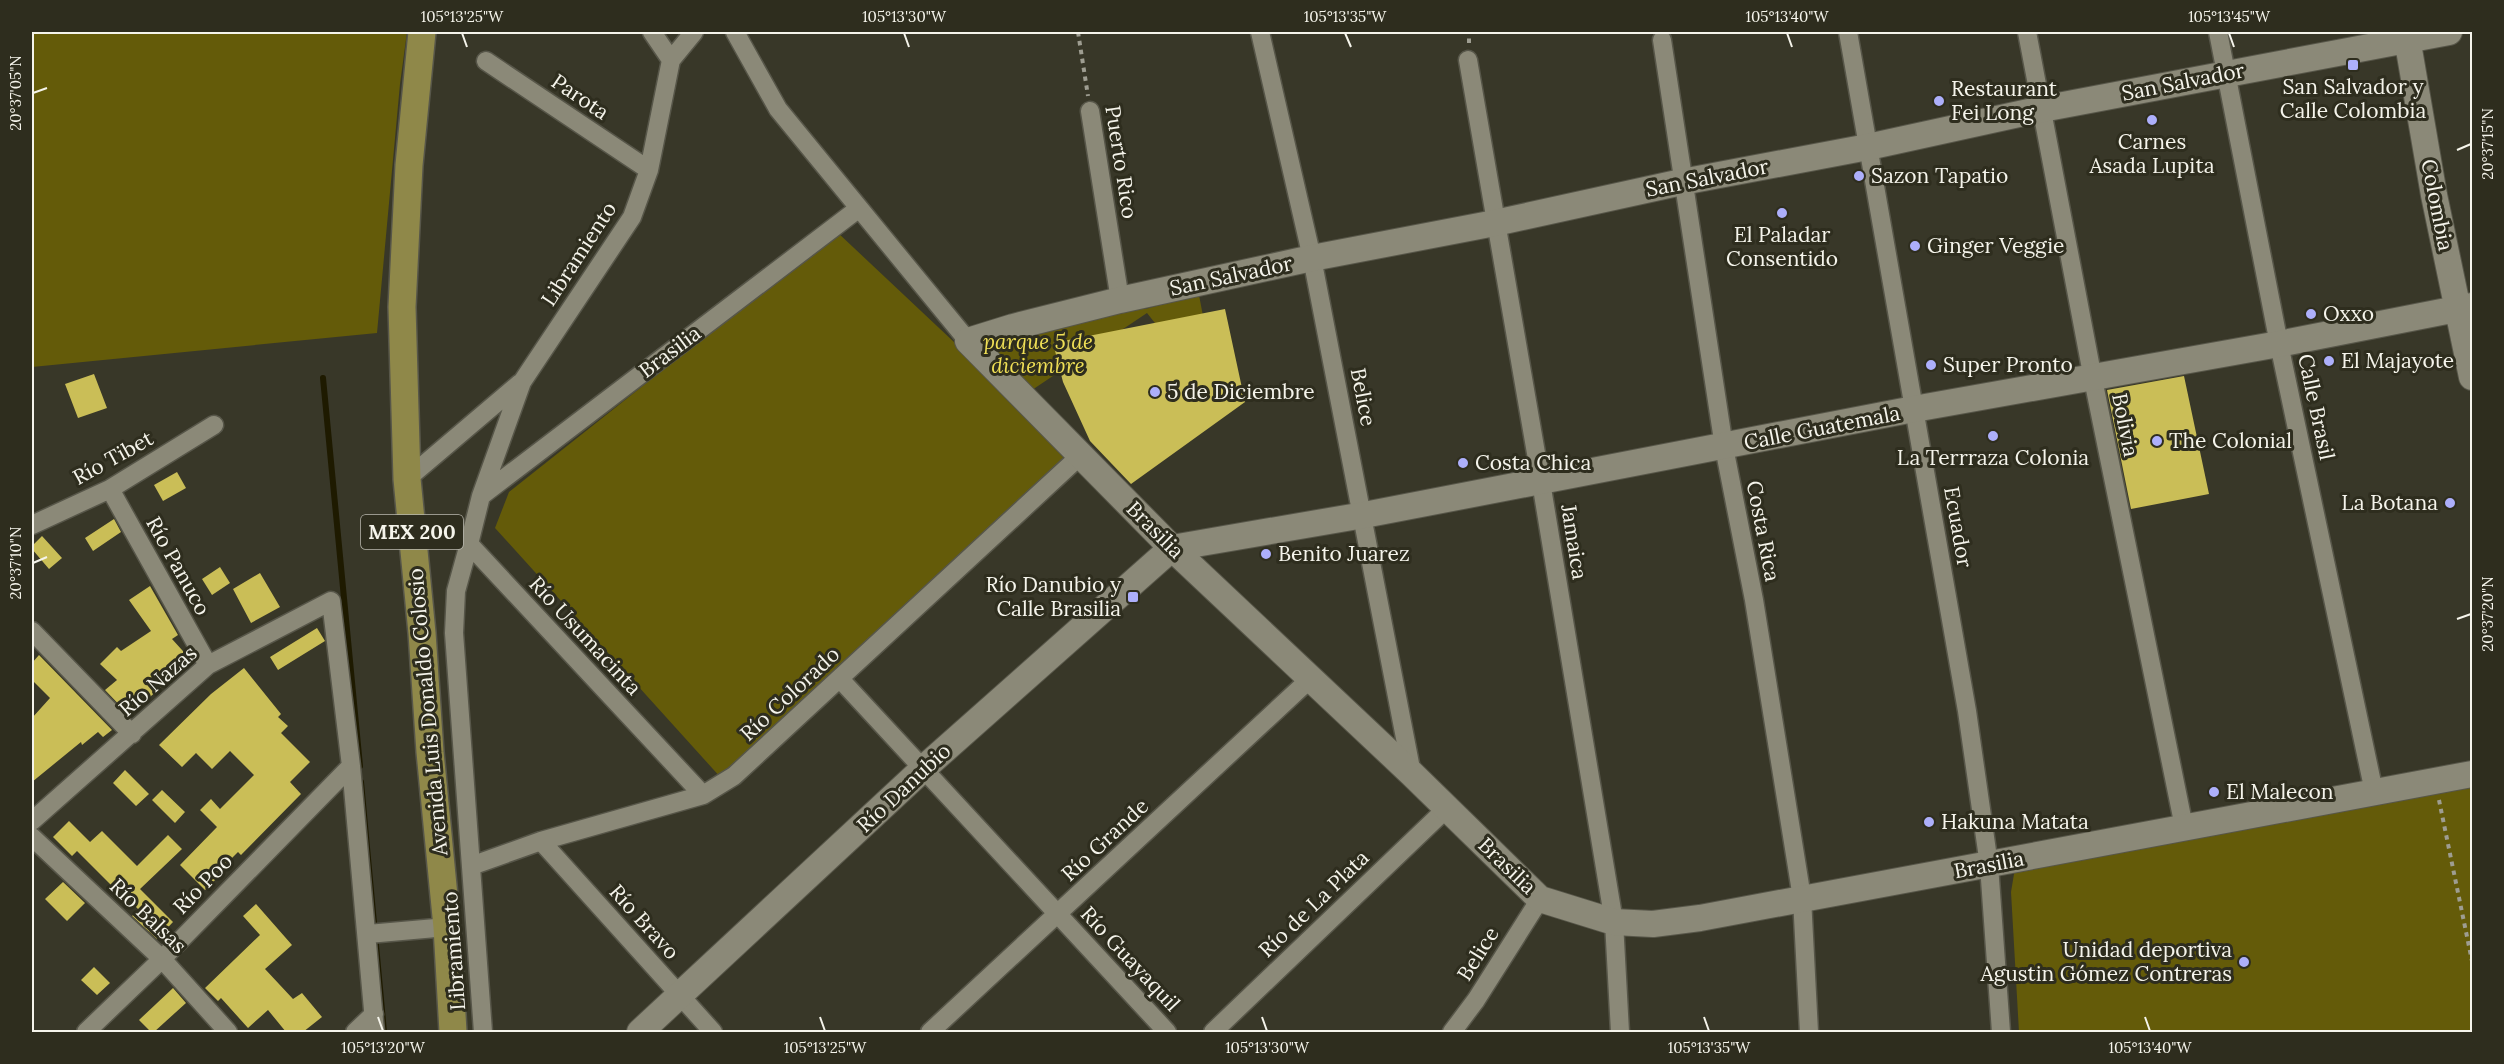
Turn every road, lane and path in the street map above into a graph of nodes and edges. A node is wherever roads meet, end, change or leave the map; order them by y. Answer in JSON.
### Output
{"nodes":[{"id":1,"x":422,"y":32,"type":"edge"},
{"id":2,"x":652,"y":32,"type":"edge"},
{"id":3,"x":694,"y":32,"type":"edge"},
{"id":4,"x":735,"y":32,"type":"edge"},
{"id":5,"x":1078,"y":32,"type":"edge"},
{"id":6,"x":1260,"y":32,"type":"edge"},
{"id":7,"x":1848,"y":32,"type":"edge"},
{"id":8,"x":2027,"y":32,"type":"edge"},
{"id":9,"x":2218,"y":32,"type":"edge"},
{"id":10,"x":2449,"y":32,"type":"edge"},
{"id":11,"x":2407,"y":35,"type":"edge"},
{"id":12,"x":1662,"y":40,"type":"dead end"},
{"id":13,"x":671,"y":60,"type":"junction"},
{"id":14,"x":1468,"y":60,"type":"dead end"},
{"id":15,"x":486,"y":61,"type":"dead end"},
{"id":16,"x":2226,"y":74,"type":"junction"},
{"id":17,"x":2042,"y":109,"type":"junction"},
{"id":18,"x":1090,"y":111,"type":"joint"},
{"id":19,"x":1868,"y":147,"type":"junction"},
{"id":20,"x":649,"y":170,"type":"junction"},
{"id":21,"x":1682,"y":182,"type":"junction"},
{"id":22,"x":858,"y":209,"type":"junction"},
{"id":23,"x":1495,"y":223,"type":"junction"},
{"id":24,"x":1312,"y":258,"type":"junction"},
{"id":25,"x":1120,"y":300,"type":"junction"},
{"id":26,"x":2465,"y":307,"type":"edge"},
{"id":27,"x":968,"y":341,"type":"junction"},
{"id":28,"x":2279,"y":344,"type":"junction"},
{"id":29,"x":2472,"y":377,"type":"edge"},
{"id":30,"x":2093,"y":379,"type":"junction"},
{"id":31,"x":522,"y":382,"type":"junction"},
{"id":32,"x":1914,"y":409,"type":"junction"},
{"id":33,"x":214,"y":425,"type":"dead end"},
{"id":34,"x":1724,"y":447,"type":"junction"},
{"id":35,"x":1081,"y":455,"type":"junction"},
{"id":36,"x":407,"y":479,"type":"junction"},
{"id":37,"x":1541,"y":482,"type":"junction"},
{"id":38,"x":110,"y":489,"type":"junction"},
{"id":39,"x":481,"y":495,"type":"junction"},
{"id":40,"x":1364,"y":515,"type":"junction"},
{"id":41,"x":32,"y":525,"type":"edge"},
{"id":42,"x":469,"y":544,"type":"junction"},
{"id":43,"x":1172,"y":548,"type":"junction"},
{"id":44,"x":32,"y":631,"type":"edge"},
{"id":45,"x":208,"y":665,"type":"junction"},
{"id":46,"x":840,"y":679,"type":"junction"},
{"id":47,"x":1310,"y":679,"type":"junction"},
{"id":48,"x":132,"y":734,"type":"junction"},
{"id":49,"x":351,"y":765,"type":"junction"},
{"id":50,"x":924,"y":768,"type":"junction"},
{"id":51,"x":1412,"y":774,"type":"junction"},
{"id":52,"x":2472,"y":774,"type":"edge"},
{"id":53,"x":2434,"y":781,"type":"junction"},
{"id":54,"x":2374,"y":792,"type":"junction"},
{"id":55,"x":703,"y":795,"type":"junction"},
{"id":56,"x":1447,"y":808,"type":"junction"},
{"id":57,"x":32,"y":821,"type":"edge"},
{"id":58,"x":2184,"y":827,"type":"junction"},
{"id":59,"x":32,"y":837,"type":"edge"},
{"id":60,"x":541,"y":841,"type":"junction"},
{"id":61,"x":1989,"y":865,"type":"junction"},
{"id":62,"x":471,"y":866,"type":"junction"},
{"id":63,"x":1802,"y":898,"type":"junction"},
{"id":64,"x":1540,"y":899,"type":"junction"},
{"id":65,"x":1059,"y":914,"type":"junction"},
{"id":66,"x":1614,"y":922,"type":"junction"},
{"id":67,"x":447,"y":927,"type":"junction"},
{"id":68,"x":370,"y":934,"type":"junction"},
{"id":69,"x":162,"y":959,"type":"junction"},
{"id":70,"x":2472,"y":961,"type":"edge"},
{"id":71,"x":680,"y":996,"type":"junction"},
{"id":72,"x":374,"y":1014,"type":"junction"},
{"id":73,"x":86,"y":1032,"type":"edge"},
{"id":74,"x":228,"y":1032,"type":"edge"},
{"id":75,"x":355,"y":1032,"type":"edge"},
{"id":76,"x":375,"y":1032,"type":"edge"},
{"id":77,"x":453,"y":1032,"type":"edge"},
{"id":78,"x":483,"y":1032,"type":"edge"},
{"id":79,"x":640,"y":1032,"type":"edge"},
{"id":80,"x":713,"y":1032,"type":"edge"},
{"id":81,"x":930,"y":1032,"type":"edge"},
{"id":82,"x":1167,"y":1032,"type":"edge"},
{"id":83,"x":1213,"y":1032,"type":"edge"},
{"id":84,"x":1452,"y":1032,"type":"edge"},
{"id":85,"x":1620,"y":1032,"type":"edge"},
{"id":86,"x":1809,"y":1032,"type":"edge"},
{"id":87,"x":2001,"y":1032,"type":"edge"}],
"edges":[{"from":1,"to":36,"type":"main road","name":"Avenida Luis Donaldo Colosio","number":"MEX 200"},
{"from":2,"to":13,"type":"street"},
{"from":3,"to":13,"type":"street","name":"Libramiento"},
{"from":4,"to":22,"type":"street","name":"Brasilia"},
{"from":5,"to":18,"type":"path","name":"Puerto Rico"},
{"from":6,"to":24,"type":"street","name":"Belice"},
{"from":7,"to":19,"type":"street","name":"Ecuador"},
{"from":8,"to":17,"type":"street","name":"Bolivia"},
{"from":9,"to":16,"type":"street","name":"Calle Brasil"},
{"from":10,"to":11,"type":"street","name":"San Salvador"},
{"from":11,"to":16,"type":"street","name":"San Salvador"},
{"from":11,"to":26,"type":"street","name":"Colombia"},
{"from":12,"to":21,"type":"street","name":"Costa Rica"},
{"from":13,"to":20,"type":"street","name":"Libramiento"},
{"from":14,"to":23,"type":"street","name":"Jamaica"},
{"from":15,"to":20,"type":"street","name":"Parota"},
{"from":16,"to":17,"type":"street","name":"San Salvador"},
{"from":16,"to":28,"type":"street","name":"Calle Brasil"},
{"from":17,"to":19,"type":"street","name":"San Salvador"},
{"from":17,"to":30,"type":"street","name":"Bolivia"},
{"from":18,"to":25,"type":"street","name":"Puerto Rico"},
{"from":19,"to":21,"type":"street","name":"San Salvador"},
{"from":19,"to":32,"type":"street","name":"Ecuador"},
{"from":20,"to":31,"type":"street","name":"Libramiento"},
{"from":21,"to":23,"type":"street","name":"San Salvador"},
{"from":21,"to":34,"type":"street","name":"Costa Rica"},
{"from":22,"to":27,"type":"street","name":"Brasilia"},
{"from":22,"to":39,"type":"street","name":"Brasilia"},
{"from":23,"to":24,"type":"street","name":"San Salvador"},
{"from":23,"to":37,"type":"street","name":"Jamaica"},
{"from":24,"to":25,"type":"street","name":"San Salvador"},
{"from":24,"to":40,"type":"street","name":"Belice"},
{"from":25,"to":27,"type":"street","name":"San Salvador"},
{"from":26,"to":28,"type":"street","name":"Calle Guatemala"},
{"from":26,"to":29,"type":"street","name":"Colombia"},
{"from":27,"to":35,"type":"street","name":"Brasilia"},
{"from":28,"to":30,"type":"street","name":"Calle Guatemala"},
{"from":28,"to":54,"type":"street","name":"Calle Brasil"},
{"from":30,"to":32,"type":"street","name":"Calle Guatemala"},
{"from":30,"to":58,"type":"street","name":"Bolivia"},
{"from":31,"to":36,"type":"street"},
{"from":31,"to":39,"type":"street","name":"Libramiento"},
{"from":32,"to":34,"type":"street","name":"Calle Guatemala"},
{"from":32,"to":61,"type":"street","name":"Ecuador"},
{"from":33,"to":38,"type":"street","name":"Río Tibet"},
{"from":34,"to":37,"type":"street","name":"Calle Guatemala"},
{"from":34,"to":63,"type":"street","name":"Costa Rica"},
{"from":35,"to":43,"type":"street","name":"Brasilia"},
{"from":35,"to":46,"type":"street","name":"Río Colorado"},
{"from":36,"to":67,"type":"main road","name":"Avenida Luis Donaldo Colosio","number":"MEX 200"},
{"from":37,"to":40,"type":"street","name":"Calle Guatemala"},
{"from":37,"to":66,"type":"street","name":"Jamaica"},
{"from":38,"to":41,"type":"street","name":"Río Tibet"},
{"from":38,"to":45,"type":"street","name":"Río Panuco"},
{"from":39,"to":42,"type":"street"},
{"from":40,"to":43,"type":"street","name":"Calle Guatemala"},
{"from":40,"to":51,"type":"street","name":"Belice"},
{"from":42,"to":55,"type":"street","name":"Río Usumacinta"},
{"from":42,"to":62,"type":"street","name":"Libramiento"},
{"from":43,"to":47,"type":"street","name":"Brasilia"},
{"from":43,"to":50,"type":"street","name":"Río Danubio"},
{"from":44,"to":48,"type":"street"},
{"from":45,"to":48,"type":"street","name":"Río Nazas"},
{"from":45,"to":49,"type":"street","name":"Río Nazas"},
{"from":46,"to":50,"type":"street","name":"Río Guayaquil"},
{"from":46,"to":55,"type":"street","name":"Río Colorado"},
{"from":47,"to":51,"type":"street","name":"Brasilia"},
{"from":47,"to":65,"type":"street","name":"Río Grande"},
{"from":48,"to":57,"type":"street","name":"Río Nazas"},
{"from":49,"to":68,"type":"street"},
{"from":49,"to":69,"type":"street","name":"Río Poo"},
{"from":50,"to":65,"type":"street","name":"Río Guayaquil"},
{"from":50,"to":71,"type":"street","name":"Río Danubio"},
{"from":51,"to":56,"type":"street","name":"Brasilia"},
{"from":52,"to":53,"type":"street","name":"Brasilia"},
{"from":53,"to":54,"type":"street","name":"Brasilia"},
{"from":53,"to":70,"type":"path"},
{"from":54,"to":58,"type":"street","name":"Brasilia"},
{"from":55,"to":60,"type":"street","name":"Río Colorado"},
{"from":56,"to":64,"type":"street","name":"Brasilia"},
{"from":56,"to":83,"type":"street","name":"Río de La Plata"},
{"from":58,"to":61,"type":"street","name":"Brasilia"},
{"from":59,"to":69,"type":"street","name":"Río Balsas"},
{"from":60,"to":62,"type":"street","name":"Río Colorado"},
{"from":60,"to":71,"type":"street","name":"Río Bravo"},
{"from":61,"to":63,"type":"street","name":"Brasilia"},
{"from":61,"to":87,"type":"street","name":"Ecuador"},
{"from":62,"to":78,"type":"street","name":"Libramiento"},
{"from":63,"to":66,"type":"street","name":"Brasilia"},
{"from":63,"to":86,"type":"street","name":"Costa Rica"},
{"from":64,"to":66,"type":"street","name":"Brasilia"},
{"from":64,"to":84,"type":"street","name":"Belice"},
{"from":65,"to":81,"type":"street","name":"Río Grande"},
{"from":65,"to":82,"type":"street","name":"Río Guayaquil"},
{"from":66,"to":85,"type":"street","name":"Jamaica"},
{"from":67,"to":68,"type":"street"},
{"from":67,"to":77,"type":"main road","name":"Avenida Luis Donaldo Colosio","number":"MEX 200"},
{"from":68,"to":72,"type":"street"},
{"from":69,"to":73,"type":"street","name":"Río Poo"},
{"from":69,"to":74,"type":"street","name":"Río Balsas"},
{"from":71,"to":79,"type":"street","name":"Río Danubio"},
{"from":71,"to":80,"type":"street","name":"Río Bravo"},
{"from":72,"to":75,"type":"street"},
{"from":72,"to":76,"type":"street"}]}
